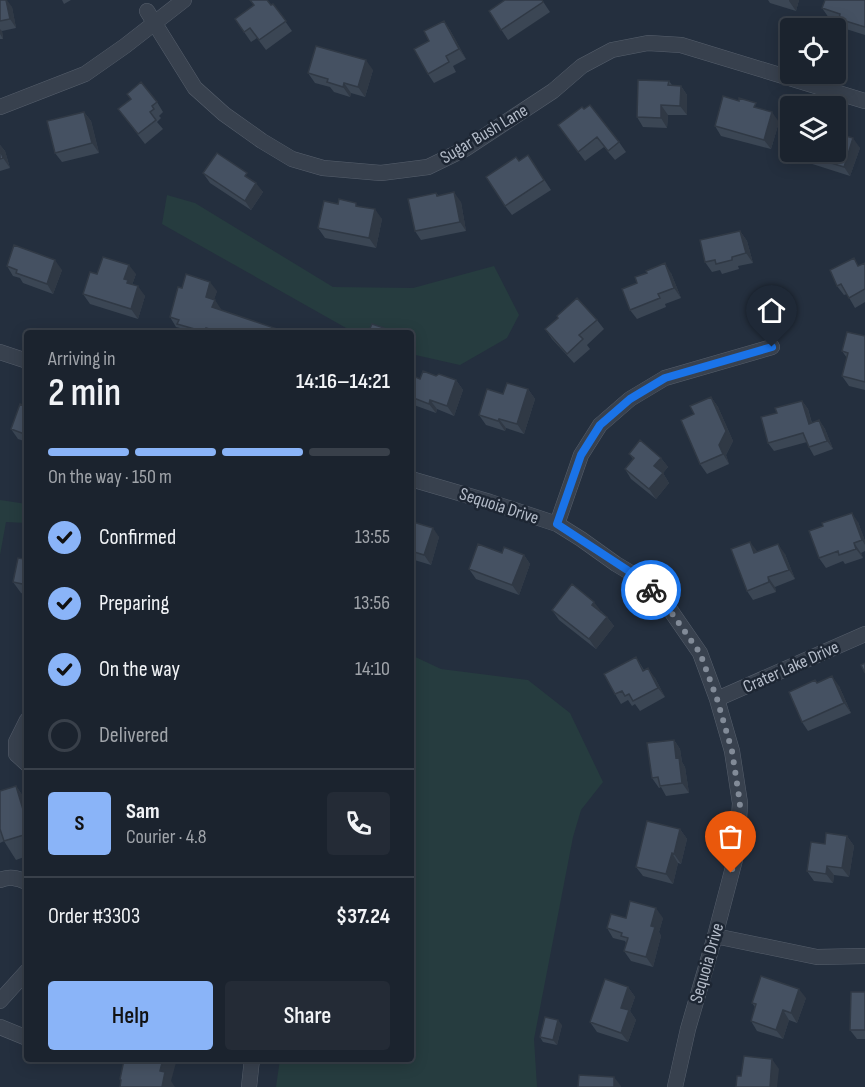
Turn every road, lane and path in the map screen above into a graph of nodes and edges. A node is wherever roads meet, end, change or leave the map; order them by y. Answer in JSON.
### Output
{"nodes":[{"id":1,"x":184,"y":0,"type":"edge"},
{"id":2,"x":150,"y":18,"type":"junction"},
{"id":3,"x":865,"y":101,"type":"edge"},
{"id":4,"x":0,"y":107,"type":"edge"},
{"id":5,"x":772,"y":347,"type":"dead end"},
{"id":6,"x":0,"y":352,"type":"edge"},
{"id":7,"x":24,"y":360,"type":"edge"},
{"id":8,"x":414,"y":480,"type":"edge"},
{"id":9,"x":557,"y":524,"type":"junction"},
{"id":10,"x":865,"y":634,"type":"edge"},
{"id":11,"x":717,"y":699,"type":"junction"},
{"id":12,"x":24,"y":726,"type":"edge"},
{"id":13,"x":24,"y":761,"type":"edge"},
{"id":14,"x":0,"y":880,"type":"edge"},
{"id":15,"x":24,"y":881,"type":"edge"},
{"id":16,"x":715,"y":936,"type":"junction"},
{"id":17,"x":865,"y":956,"type":"edge"},
{"id":18,"x":24,"y":974,"type":"edge"},
{"id":19,"x":0,"y":1001,"type":"edge"},
{"id":20,"x":0,"y":1027,"type":"edge"},
{"id":21,"x":24,"y":1037,"type":"edge"},
{"id":22,"x":252,"y":1062,"type":"edge"},
{"id":23,"x":249,"y":1087,"type":"edge"},
{"id":24,"x":675,"y":1087,"type":"edge"}],
"edges":[{"from":1,"to":2,"type":"street"},
{"from":2,"to":3,"type":"street","name":"Sugar Bush Lane"},
{"from":2,"to":4,"type":"street"},
{"from":5,"to":9,"type":"street"},
{"from":6,"to":7,"type":"street"},
{"from":8,"to":9,"type":"street","name":"Sequoia Drive"},
{"from":9,"to":11,"type":"street","name":"Sequoia Drive"},
{"from":10,"to":11,"type":"street","name":"Crater Lake Drive"},
{"from":11,"to":16,"type":"street","name":"Sequoia Drive"},
{"from":12,"to":13,"type":"street"},
{"from":14,"to":15,"type":"street"},
{"from":16,"to":17,"type":"street"},
{"from":16,"to":24,"type":"street","name":"Sequoia Drive"},
{"from":18,"to":19,"type":"street"},
{"from":20,"to":21,"type":"street"},
{"from":22,"to":23,"type":"street"}]}
